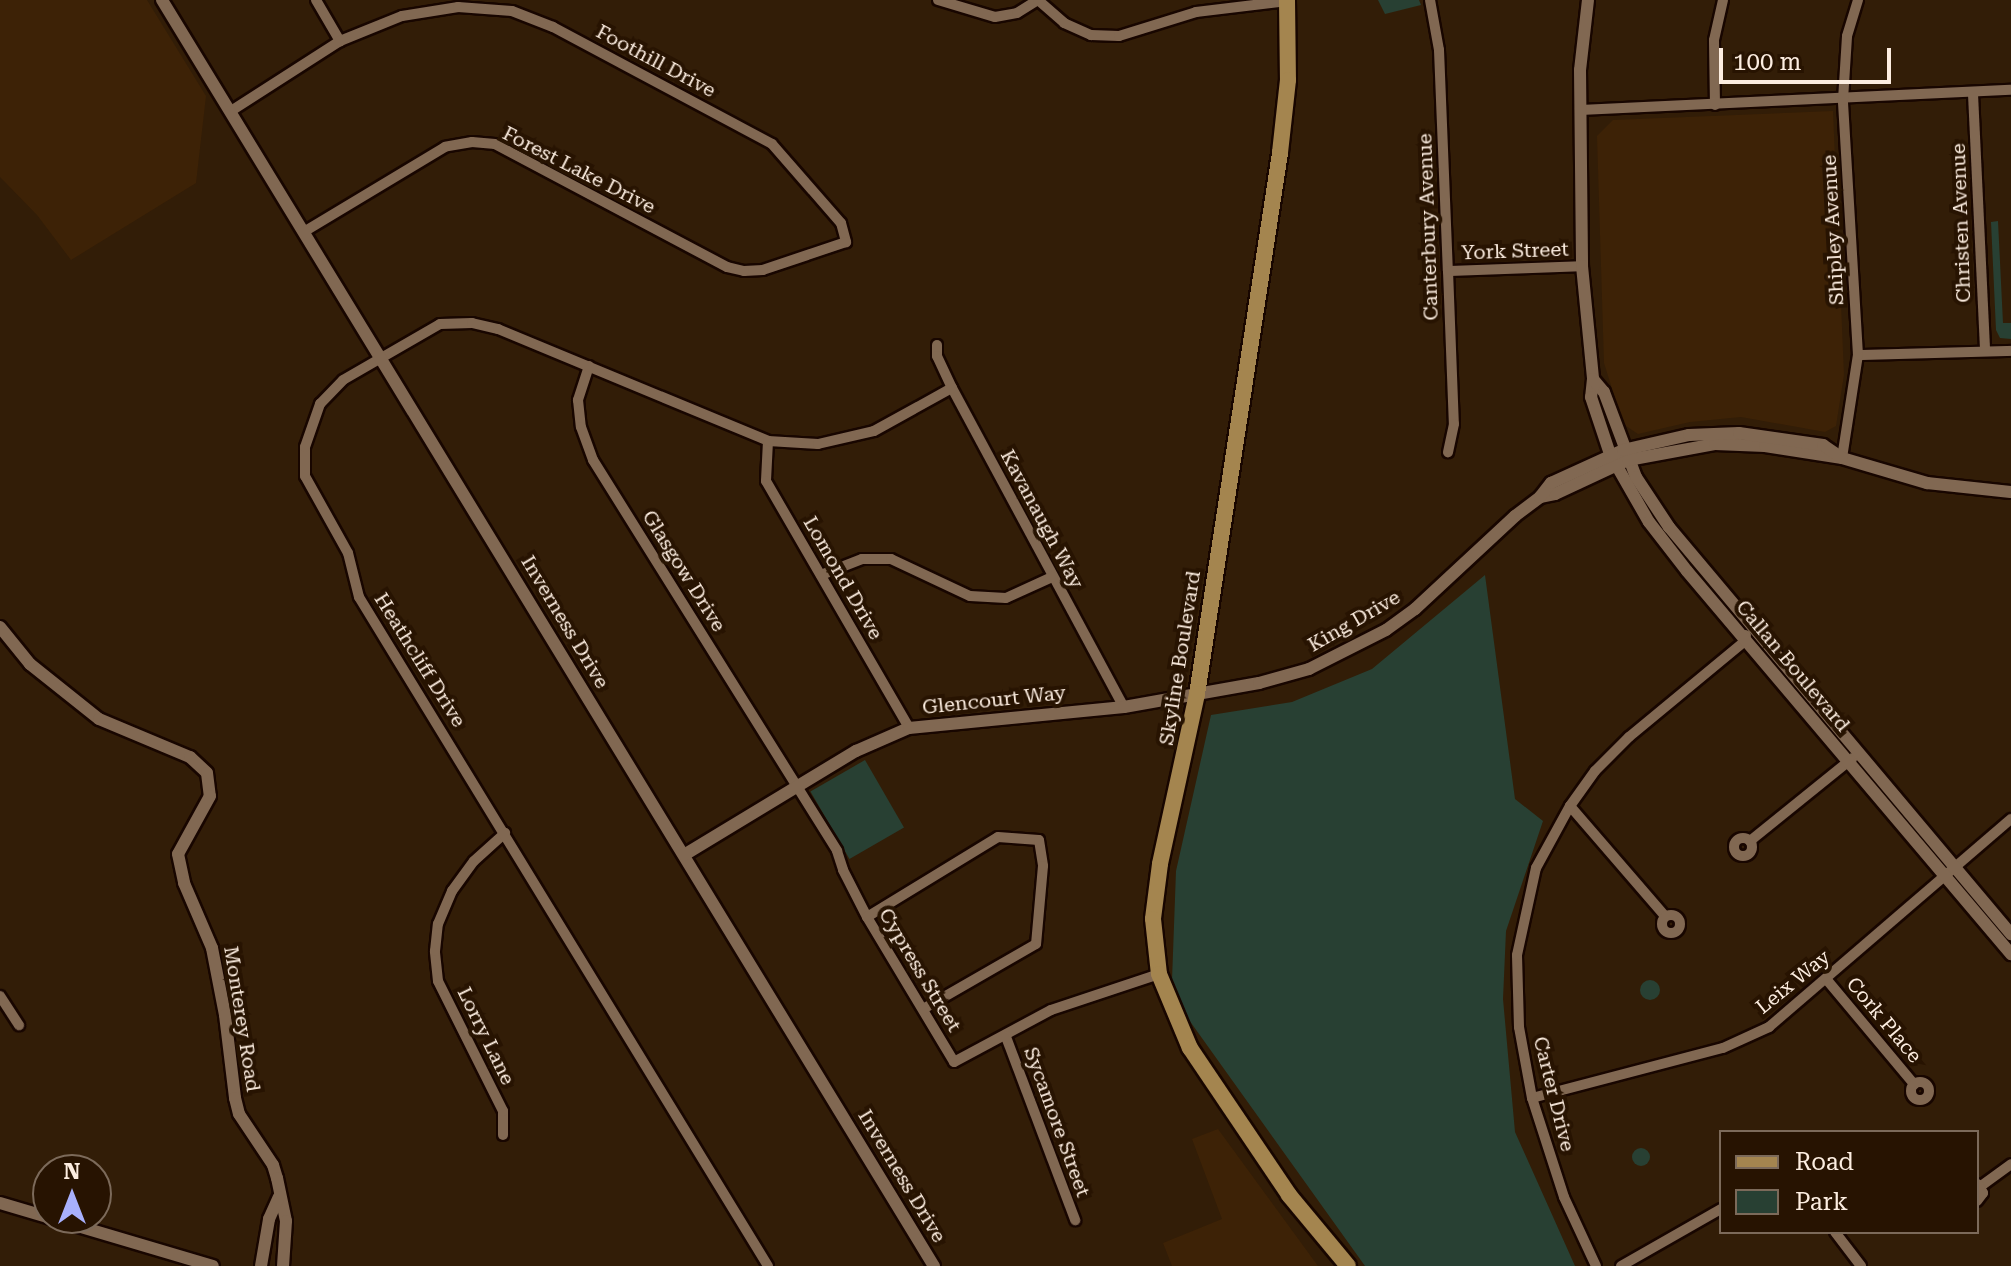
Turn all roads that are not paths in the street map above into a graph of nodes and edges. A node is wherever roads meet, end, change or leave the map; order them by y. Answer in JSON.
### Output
{"nodes":[{"id":1,"x":162,"y":0,"type":"edge"},
{"id":2,"x":316,"y":0,"type":"edge"},
{"id":3,"x":938,"y":0,"type":"edge"},
{"id":4,"x":1038,"y":0,"type":"edge"},
{"id":5,"x":1430,"y":0,"type":"edge"},
{"id":6,"x":1588,"y":0,"type":"edge"},
{"id":7,"x":1723,"y":0,"type":"edge"},
{"id":8,"x":1858,"y":0,"type":"edge"},
{"id":9,"x":1287,"y":1,"type":"edge"},
{"id":10,"x":1196,"y":6,"type":"edge"},
{"id":11,"x":340,"y":41,"type":"junction"},
{"id":12,"x":2011,"y":90,"type":"edge"},
{"id":13,"x":1973,"y":94,"type":"junction"},
{"id":14,"x":1843,"y":100,"type":"junction"},
{"id":15,"x":1715,"y":105,"type":"junction"},
{"id":16,"x":1580,"y":110,"type":"junction"},
{"id":17,"x":231,"y":111,"type":"junction"},
{"id":18,"x":305,"y":231,"type":"junction"},
{"id":19,"x":846,"y":242,"type":"joint"},
{"id":20,"x":1582,"y":266,"type":"junction"},
{"id":21,"x":1448,"y":271,"type":"junction"},
{"id":22,"x":937,"y":345,"type":"dead end"},
{"id":23,"x":1985,"y":351,"type":"junction"},
{"id":24,"x":2011,"y":351,"type":"edge"},
{"id":25,"x":1858,"y":355,"type":"junction"},
{"id":26,"x":379,"y":356,"type":"junction"},
{"id":27,"x":589,"y":366,"type":"junction"},
{"id":28,"x":1593,"y":379,"type":"junction"},
{"id":29,"x":952,"y":388,"type":"junction"},
{"id":30,"x":768,"y":441,"type":"junction"},
{"id":31,"x":1448,"y":452,"type":"dead end"},
{"id":32,"x":1626,"y":455,"type":"junction"},
{"id":33,"x":1842,"y":458,"type":"junction"},
{"id":34,"x":1612,"y":459,"type":"junction"},
{"id":35,"x":2011,"y":492,"type":"edge"},
{"id":36,"x":821,"y":575,"type":"junction"},
{"id":37,"x":1052,"y":577,"type":"junction"},
{"id":38,"x":1748,"y":625,"type":"junction"},
{"id":39,"x":0,"y":627,"type":"edge"},
{"id":40,"x":1745,"y":641,"type":"junction"},
{"id":41,"x":1197,"y":694,"type":"junction"},
{"id":42,"x":1124,"y":707,"type":"junction"},
{"id":43,"x":909,"y":728,"type":"junction"},
{"id":44,"x":1852,"y":758,"type":"junction"},
{"id":45,"x":796,"y":785,"type":"junction"},
{"id":46,"x":1570,"y":806,"type":"junction"},
{"id":47,"x":2011,"y":819,"type":"edge"},
{"id":48,"x":505,"y":833,"type":"junction"},
{"id":49,"x":1750,"y":841,"type":"dead end"},
{"id":50,"x":684,"y":855,"type":"junction"},
{"id":51,"x":1950,"y":872,"type":"junction"},
{"id":52,"x":1665,"y":916,"type":"dead end"},
{"id":53,"x":867,"y":917,"type":"junction"},
{"id":54,"x":2011,"y":934,"type":"edge"},
{"id":55,"x":2011,"y":954,"type":"edge"},
{"id":56,"x":1159,"y":974,"type":"junction"},
{"id":57,"x":1827,"y":980,"type":"junction"},
{"id":58,"x":0,"y":996,"type":"edge"},
{"id":59,"x":923,"y":1009,"type":"junction"},
{"id":60,"x":19,"y":1025,"type":"dead end"},
{"id":61,"x":1006,"y":1037,"type":"junction"},
{"id":62,"x":1914,"y":1084,"type":"dead end"},
{"id":63,"x":1532,"y":1098,"type":"junction"},
{"id":64,"x":503,"y":1135,"type":"dead end"},
{"id":65,"x":2011,"y":1164,"type":"edge"},
{"id":66,"x":1979,"y":1185,"type":"edge"},
{"id":67,"x":279,"y":1197,"type":"junction"},
{"id":68,"x":0,"y":1203,"type":"edge"},
{"id":69,"x":1719,"y":1210,"type":"edge"},
{"id":70,"x":1075,"y":1220,"type":"dead end"},
{"id":71,"x":1837,"y":1234,"type":"edge"},
{"id":72,"x":213,"y":1266,"type":"edge"},
{"id":73,"x":261,"y":1266,"type":"edge"},
{"id":74,"x":283,"y":1266,"type":"edge"},
{"id":75,"x":768,"y":1266,"type":"edge"},
{"id":76,"x":934,"y":1266,"type":"edge"},
{"id":77,"x":1348,"y":1266,"type":"edge"},
{"id":78,"x":1596,"y":1266,"type":"edge"},
{"id":79,"x":1621,"y":1266,"type":"edge"},
{"id":80,"x":1861,"y":1266,"type":"edge"}],
"edges":[{"from":1,"to":17,"type":"street","name":"Inverness Drive"},
{"from":2,"to":11,"type":"street"},
{"from":3,"to":4,"type":"street"},
{"from":4,"to":10,"type":"street"},
{"from":5,"to":21,"type":"street","name":"Canterbury Avenue"},
{"from":6,"to":16,"type":"street","name":"Callan Boulevard"},
{"from":7,"to":15,"type":"street"},
{"from":8,"to":14,"type":"street","name":"Shipley Avenue"},
{"from":9,"to":10,"type":"street"},
{"from":9,"to":41,"type":"main road","name":"Skyline Boulevard"},
{"from":11,"to":17,"type":"street","name":"Foothill Drive"},
{"from":11,"to":19,"type":"street","name":"Foothill Drive"},
{"from":12,"to":13,"type":"street"},
{"from":13,"to":14,"type":"street"},
{"from":13,"to":23,"type":"street","name":"Christen Avenue"},
{"from":14,"to":15,"type":"street"},
{"from":14,"to":25,"type":"street","name":"Shipley Avenue"},
{"from":15,"to":16,"type":"street"},
{"from":16,"to":20,"type":"street","name":"Callan Boulevard"},
{"from":17,"to":18,"type":"street","name":"Inverness Drive"},
{"from":18,"to":19,"type":"street","name":"Forest Lake Drive"},
{"from":18,"to":26,"type":"street","name":"Inverness Drive"},
{"from":20,"to":21,"type":"street","name":"York Street"},
{"from":20,"to":28,"type":"street","name":"Callan Boulevard"},
{"from":21,"to":31,"type":"street","name":"Canterbury Avenue"},
{"from":22,"to":29,"type":"street","name":"Kavanaugh Way"},
{"from":23,"to":24,"type":"street"},
{"from":23,"to":25,"type":"street"},
{"from":25,"to":33,"type":"street","name":"Shipley Avenue"},
{"from":26,"to":27,"type":"street","name":"Heathcliff Drive"},
{"from":26,"to":48,"type":"street","name":"Heathcliff Drive"},
{"from":26,"to":50,"type":"street","name":"Inverness Drive"},
{"from":27,"to":30,"type":"street","name":"Heathcliff Drive"},
{"from":27,"to":45,"type":"street","name":"Glasgow Drive"},
{"from":28,"to":32,"type":"street","name":"Callan Boulevard"},
{"from":28,"to":34,"type":"street","name":"Callan Boulevard"},
{"from":29,"to":30,"type":"street","name":"Heathcliff Drive"},
{"from":29,"to":37,"type":"street","name":"Kavanaugh Way"},
{"from":30,"to":36,"type":"street","name":"Lomond Drive"},
{"from":32,"to":33,"type":"street","name":"King Drive"},
{"from":32,"to":34,"type":"street","name":"King Drive"},
{"from":32,"to":38,"type":"street","name":"Callan Boulevard"},
{"from":33,"to":35,"type":"street","name":"King Drive"},
{"from":34,"to":40,"type":"street","name":"Callan Boulevard"},
{"from":34,"to":41,"type":"street","name":"King Drive"},
{"from":36,"to":37,"type":"street"},
{"from":36,"to":43,"type":"street","name":"Lomond Drive"},
{"from":37,"to":42,"type":"street","name":"Kavanaugh Way"},
{"from":38,"to":40,"type":"street"},
{"from":38,"to":44,"type":"street","name":"Callan Boulevard"},
{"from":39,"to":67,"type":"street","name":"Monterey Road"},
{"from":40,"to":44,"type":"street","name":"Callan Boulevard"},
{"from":40,"to":46,"type":"street","name":"Carter Drive"},
{"from":41,"to":42,"type":"street","name":"Glencourt Way"},
{"from":41,"to":56,"type":"main road","name":"Skyline Boulevard"},
{"from":42,"to":43,"type":"street","name":"Glencourt Way"},
{"from":43,"to":45,"type":"street","name":"Glencourt Way"},
{"from":44,"to":49,"type":"street"},
{"from":44,"to":51,"type":"street","name":"Callan Boulevard"},
{"from":45,"to":50,"type":"street","name":"Glencourt Way"},
{"from":45,"to":53,"type":"street","name":"Cypress Street"},
{"from":46,"to":52,"type":"street"},
{"from":46,"to":63,"type":"street","name":"Carter Drive"},
{"from":47,"to":51,"type":"street","name":"Leix Way"},
{"from":48,"to":64,"type":"street","name":"Lorry Lane"},
{"from":48,"to":75,"type":"street","name":"Heathcliff Drive"},
{"from":50,"to":76,"type":"street","name":"Inverness Drive"},
{"from":51,"to":54,"type":"street","name":"Callan Boulevard"},
{"from":51,"to":55,"type":"street","name":"Callan Boulevard"},
{"from":51,"to":57,"type":"street","name":"Leix Way"},
{"from":53,"to":59,"type":"street","name":"Cypress Street"},
{"from":53,"to":59,"type":"street"},
{"from":56,"to":61,"type":"street","name":"Cypress Street"},
{"from":56,"to":77,"type":"main road","name":"Skyline Boulevard"},
{"from":57,"to":62,"type":"street","name":"Cork Place"},
{"from":57,"to":63,"type":"street","name":"Leix Way"},
{"from":58,"to":60,"type":"street"},
{"from":59,"to":61,"type":"street","name":"Cypress Street"},
{"from":61,"to":70,"type":"street","name":"Sycamore Street"},
{"from":63,"to":78,"type":"street","name":"Carter Drive"},
{"from":65,"to":66,"type":"street"},
{"from":67,"to":73,"type":"street"},
{"from":67,"to":74,"type":"street","name":"Monterey Road"},
{"from":68,"to":72,"type":"street"},
{"from":69,"to":79,"type":"street"},
{"from":71,"to":80,"type":"street"}]}
